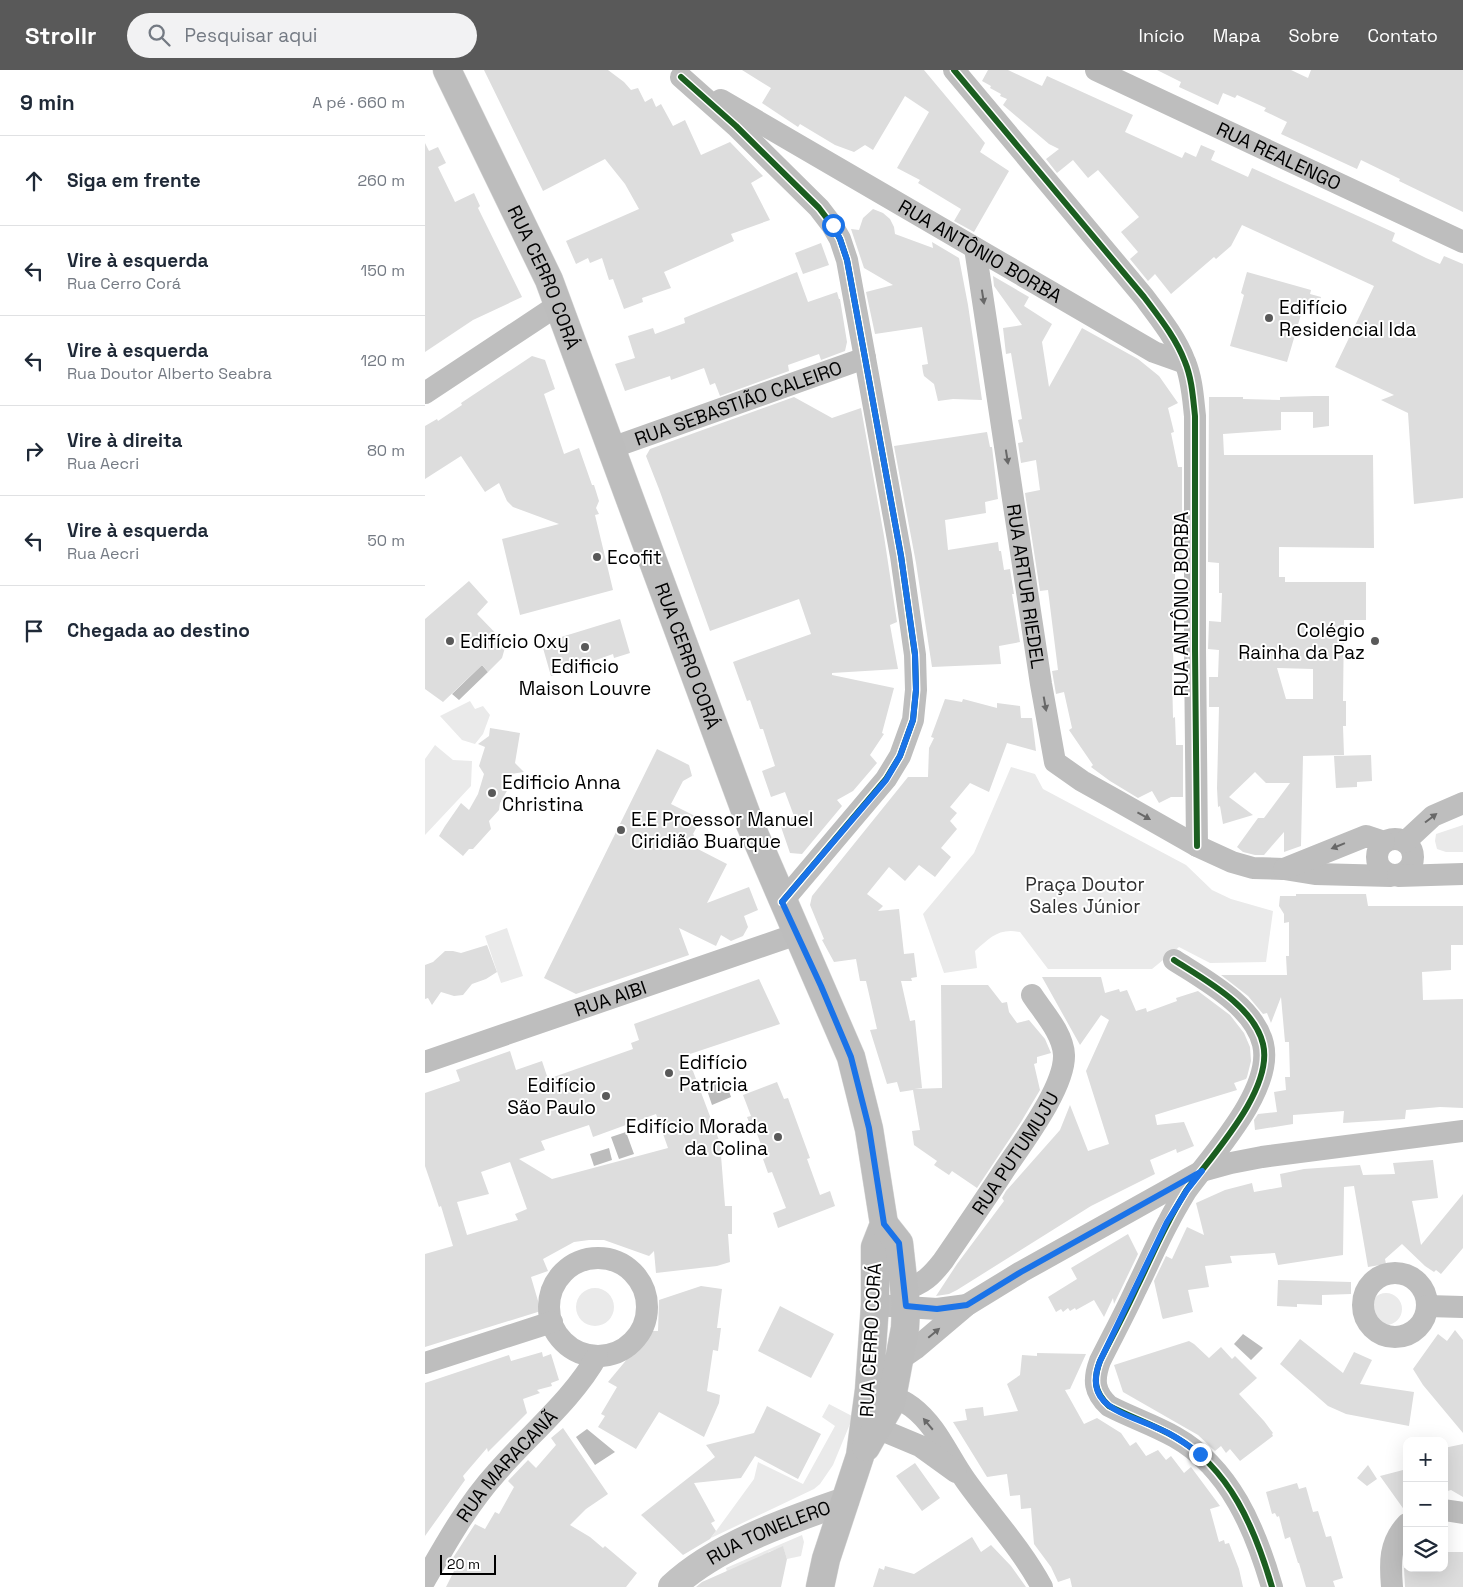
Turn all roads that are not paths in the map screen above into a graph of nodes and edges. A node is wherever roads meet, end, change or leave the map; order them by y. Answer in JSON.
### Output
{"nodes":[{"id":1,"x":447,"y":70,"type":"edge"},
{"id":2,"x":955,"y":70,"type":"edge"},
{"id":3,"x":1096,"y":70,"type":"edge"},
{"id":4,"x":676,"y":73,"type":"edge"},
{"id":5,"x":1463,"y":242,"type":"edge"},
{"id":6,"x":975,"y":248,"type":"junction"},
{"id":7,"x":559,"y":305,"type":"junction"},
{"id":8,"x":865,"y":358,"type":"junction"},
{"id":9,"x":1185,"y":362,"type":"junction"},
{"id":10,"x":425,"y":393,"type":"edge"},
{"id":11,"x":611,"y":448,"type":"junction"},
{"id":12,"x":1463,"y":803,"type":"edge"},
{"id":13,"x":1197,"y":846,"type":"junction"},
{"id":14,"x":1401,"y":848,"type":"junction"},
{"id":15,"x":1284,"y":869,"type":"junction"},
{"id":16,"x":1463,"y":874,"type":"edge"},
{"id":17,"x":1394,"y":876,"type":"junction"},
{"id":18,"x":782,"y":902,"type":"junction"},
{"id":19,"x":797,"y":934,"type":"junction"},
{"id":20,"x":1174,"y":960,"type":"dead end"},
{"id":21,"x":1032,"y":995,"type":"dead end"},
{"id":22,"x":425,"y":1062,"type":"edge"},
{"id":23,"x":1463,"y":1131,"type":"edge"},
{"id":24,"x":1202,"y":1171,"type":"junction"},
{"id":25,"x":884,"y":1224,"type":"junction"},
{"id":26,"x":905,"y":1298,"type":"junction"},
{"id":27,"x":875,"y":1299,"type":"junction"},
{"id":28,"x":967,"y":1305,"type":"junction"},
{"id":29,"x":1427,"y":1306,"type":"dead end"},
{"id":30,"x":1463,"y":1307,"type":"edge"},
{"id":31,"x":552,"y":1322,"type":"junction"},
{"id":32,"x":597,"y":1356,"type":"junction"},
{"id":33,"x":899,"y":1360,"type":"junction"},
{"id":34,"x":425,"y":1363,"type":"edge"},
{"id":35,"x":870,"y":1372,"type":"junction"},
{"id":36,"x":876,"y":1412,"type":"junction"},
{"id":37,"x":964,"y":1479,"type":"junction"},
{"id":38,"x":845,"y":1501,"type":"junction"},
{"id":39,"x":1448,"y":1511,"type":"edge"},
{"id":40,"x":1463,"y":1513,"type":"edge"},
{"id":41,"x":1404,"y":1527,"type":"edge"},
{"id":42,"x":425,"y":1580,"type":"edge"},
{"id":43,"x":672,"y":1587,"type":"edge"},
{"id":44,"x":820,"y":1587,"type":"edge"},
{"id":45,"x":1041,"y":1587,"type":"edge"},
{"id":46,"x":1273,"y":1587,"type":"edge"},
{"id":47,"x":1393,"y":1587,"type":"edge"}],
"edges":[{"from":1,"to":7,"type":"main road","name":"RUA CERRO CORÁ"},
{"from":2,"to":9,"type":"street"},
{"from":3,"to":5,"type":"street","name":"RUA REALENGO"},
{"from":4,"to":6,"type":"street","name":"RUA ANTÔNIO BORBA"},
{"from":4,"to":8,"type":"street"},
{"from":6,"to":9,"type":"street","name":"RUA ANTÔNIO BORBA"},
{"from":6,"to":13,"type":"street","name":"RUA ARTUR RIEDEL","one_way":true},
{"from":7,"to":10,"type":"street"},
{"from":7,"to":11,"type":"main road","name":"RUA CERRO CORÁ"},
{"from":8,"to":11,"type":"street","name":"RUA SEBASTIÃO CALEIRO"},
{"from":8,"to":18,"type":"street"},
{"from":9,"to":13,"type":"street","name":"RUA ANTÔNIO BORBA"},
{"from":11,"to":18,"type":"main road","name":"RUA CERRO CORÁ"},
{"from":14,"to":12,"type":"street","one_way":true},
{"from":13,"to":15,"type":"street"},
{"from":14,"to":15,"type":"street","one_way":true},
{"from":14,"to":16,"type":"street"},
{"from":14,"to":17,"type":"street"},
{"from":14,"to":17,"type":"street"},
{"from":15,"to":17,"type":"street"},
{"from":16,"to":17,"type":"street"},
{"from":18,"to":19,"type":"main road","name":"RUA CERRO CORÁ"},
{"from":19,"to":22,"type":"street","name":"RUA AIBI"},
{"from":19,"to":25,"type":"main road","name":"RUA CERRO CORÁ"},
{"from":20,"to":24,"type":"street"},
{"from":21,"to":26,"type":"street","name":"RUA PUTUMUJU"},
{"from":23,"to":24,"type":"street"},
{"from":24,"to":28,"type":"street"},
{"from":24,"to":46,"type":"street"},
{"from":25,"to":26,"type":"main road","name":"RUA CERRO CORÁ"},
{"from":25,"to":27,"type":"main road","name":"RUA CERRO CORÁ"},
{"from":26,"to":27,"type":"main road"},
{"from":26,"to":28,"type":"street"},
{"from":26,"to":33,"type":"main road","name":"RUA CERRO CORÁ"},
{"from":27,"to":35,"type":"main road","name":"RUA CERRO CORÁ"},
{"from":33,"to":28,"type":"street","one_way":true},
{"from":29,"to":30,"type":"street"},
{"from":31,"to":32,"type":"street"},
{"from":31,"to":32,"type":"street"},
{"from":31,"to":34,"type":"street"},
{"from":32,"to":42,"type":"street","name":"RUA MARACANÃ"},
{"from":33,"to":35,"type":"street"},
{"from":33,"to":36,"type":"main road","name":"RUA CERRO CORÁ"},
{"from":35,"to":36,"type":"main road","name":"RUA CERRO CORÁ"},
{"from":36,"to":37,"type":"street"},
{"from":37,"to":36,"type":"street","one_way":true},
{"from":36,"to":38,"type":"main road","name":"RUA CERRO CORÁ"},
{"from":37,"to":45,"type":"street"},
{"from":38,"to":43,"type":"street","name":"RUA TONELERO"},
{"from":38,"to":44,"type":"main road","name":"RUA CERRO CORÁ"},
{"from":39,"to":40,"type":"street"},
{"from":41,"to":47,"type":"street"}]}
